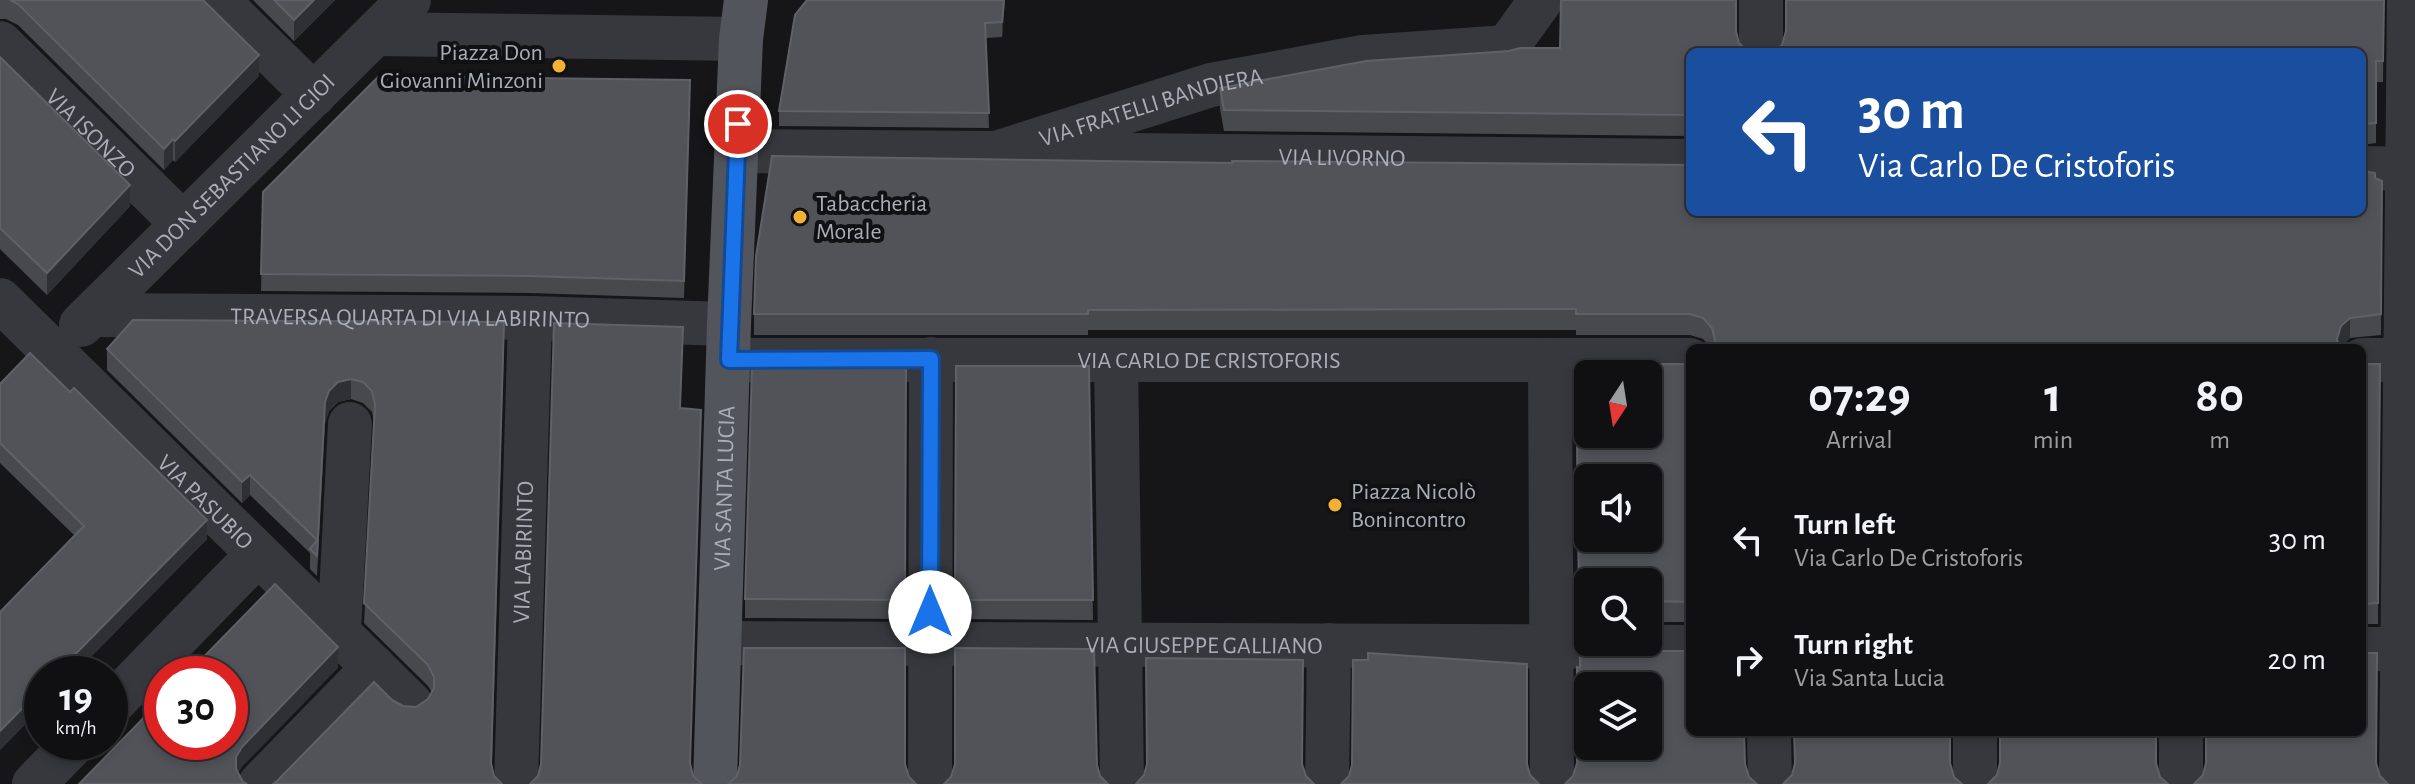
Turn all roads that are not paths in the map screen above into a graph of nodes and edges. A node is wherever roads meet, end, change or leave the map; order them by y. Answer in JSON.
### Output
{"nodes":[{"id":1,"x":217,"y":0,"type":"edge"},
{"id":2,"x":409,"y":0,"type":"edge"},
{"id":3,"x":1541,"y":0,"type":"edge"},
{"id":4,"x":1761,"y":0,"type":"edge"},
{"id":5,"x":2409,"y":0,"type":"edge"},
{"id":6,"x":744,"y":20,"type":"edge"},
{"id":7,"x":375,"y":34,"type":"junction"},
{"id":8,"x":0,"y":43,"type":"edge"},
{"id":9,"x":1761,"y":48,"type":"edge"},
{"id":10,"x":314,"y":95,"type":"junction"},
{"id":11,"x":738,"y":151,"type":"junction"},
{"id":12,"x":996,"y":153,"type":"junction"},
{"id":13,"x":1686,"y":161,"type":"edge"},
{"id":14,"x":2366,"y":168,"type":"edge"},
{"id":15,"x":2411,"y":169,"type":"edge"},
{"id":16,"x":183,"y":224,"type":"junction"},
{"id":17,"x":0,"y":300,"type":"edge"},
{"id":18,"x":92,"y":315,"type":"junction"},
{"id":19,"x":530,"y":318,"type":"junction"},
{"id":20,"x":729,"y":342,"type":"junction"},
{"id":21,"x":53,"y":352,"type":"junction"},
{"id":22,"x":931,"y":359,"type":"junction"},
{"id":23,"x":1116,"y":360,"type":"junction"},
{"id":24,"x":1550,"y":360,"type":"junction"},
{"id":25,"x":1686,"y":360,"type":"edge"},
{"id":26,"x":2366,"y":360,"type":"edge"},
{"id":27,"x":2406,"y":360,"type":"junction"},
{"id":28,"x":350,"y":424,"type":"dead end"},
{"id":29,"x":258,"y":554,"type":"junction"},
{"id":30,"x":339,"y":632,"type":"junction"},
{"id":31,"x":720,"y":643,"type":"junction"},
{"id":32,"x":930,"y":644,"type":"junction"},
{"id":33,"x":1120,"y":645,"type":"junction"},
{"id":34,"x":1329,"y":645,"type":"junction"},
{"id":35,"x":1551,"y":646,"type":"junction"},
{"id":36,"x":1686,"y":647,"type":"edge"},
{"id":37,"x":2393,"y":649,"type":"edge"},
{"id":38,"x":374,"y":667,"type":"junction"},
{"id":39,"x":128,"y":688,"type":"edge"},
{"id":40,"x":410,"y":703,"type":"edge"},
{"id":41,"x":1769,"y":736,"type":"edge"},
{"id":42,"x":1975,"y":736,"type":"edge"},
{"id":43,"x":2181,"y":736,"type":"edge"},
{"id":44,"x":57,"y":760,"type":"edge"},
{"id":45,"x":34,"y":784,"type":"edge"},
{"id":46,"x":260,"y":784,"type":"edge"},
{"id":47,"x":516,"y":784,"type":"edge"},
{"id":48,"x":715,"y":784,"type":"edge"},
{"id":49,"x":930,"y":784,"type":"edge"},
{"id":50,"x":1122,"y":784,"type":"edge"},
{"id":51,"x":1327,"y":784,"type":"edge"},
{"id":52,"x":1552,"y":784,"type":"edge"},
{"id":53,"x":1770,"y":784,"type":"edge"},
{"id":54,"x":1975,"y":784,"type":"edge"},
{"id":55,"x":2181,"y":784,"type":"edge"},
{"id":56,"x":2401,"y":784,"type":"edge"}],
"edges":[{"from":1,"to":10,"type":"street"},
{"from":2,"to":7,"type":"street","name":"VIA DON SEBASTIANO LI GIOI"},
{"from":3,"to":12,"type":"street","name":"VIA FRATELLI BANDIERA"},
{"from":4,"to":9,"type":"street"},
{"from":5,"to":15,"type":"street"},
{"from":6,"to":7,"type":"street"},
{"from":6,"to":11,"type":"main road","name":"VIA SANTA LUCIA"},
{"from":7,"to":10,"type":"street","name":"VIA DON SEBASTIANO LI GIOI"},
{"from":8,"to":16,"type":"street","name":"VIA ISONZO"},
{"from":10,"to":16,"type":"street","name":"VIA DON SEBASTIANO LI GIOI"},
{"from":11,"to":12,"type":"street","name":"VIA FRATELLI BANDIERA"},
{"from":11,"to":20,"type":"main road","name":"VIA SANTA LUCIA"},
{"from":12,"to":13,"type":"street","name":"VIA LIVORNO"},
{"from":14,"to":15,"type":"street"},
{"from":15,"to":27,"type":"street"},
{"from":16,"to":18,"type":"street","name":"VIA DON SEBASTIANO LI GIOI"},
{"from":17,"to":21,"type":"street","name":"VIA PASUBIO"},
{"from":18,"to":19,"type":"street","name":"TRAVERSA QUARTA DI VIA LABIRINTO"},
{"from":18,"to":21,"type":"street","name":"VIA DON SEBASTIANO LI GIOI"},
{"from":19,"to":20,"type":"street","name":"TRAVERSA QUARTA DI VIA LABIRINTO"},
{"from":19,"to":47,"type":"street","name":"VIA LABIRINTO"},
{"from":20,"to":22,"type":"street","name":"VIA CARLO DE CRISTOFORIS"},
{"from":20,"to":31,"type":"main road","name":"VIA SANTA LUCIA"},
{"from":21,"to":29,"type":"street","name":"VIA PASUBIO"},
{"from":22,"to":23,"type":"street","name":"VIA CARLO DE CRISTOFORIS"},
{"from":22,"to":32,"type":"street"},
{"from":23,"to":24,"type":"street","name":"VIA CARLO DE CRISTOFORIS"},
{"from":23,"to":33,"type":"street"},
{"from":24,"to":25,"type":"street","name":"VIA CARLO DE CRISTOFORIS"},
{"from":24,"to":35,"type":"street"},
{"from":26,"to":27,"type":"street"},
{"from":27,"to":37,"type":"street"},
{"from":28,"to":30,"type":"street"},
{"from":29,"to":30,"type":"street","name":"VIA PASUBIO"},
{"from":29,"to":39,"type":"street"},
{"from":30,"to":38,"type":"street","name":"VIA PASUBIO"},
{"from":31,"to":32,"type":"street","name":"VIA GIUSEPPE GALLIANO"},
{"from":31,"to":48,"type":"main road","name":"VIA SANTA LUCIA"},
{"from":32,"to":33,"type":"street","name":"VIA GIUSEPPE GALLIANO"},
{"from":32,"to":49,"type":"street"},
{"from":33,"to":34,"type":"street","name":"VIA GIUSEPPE GALLIANO"},
{"from":33,"to":50,"type":"street"},
{"from":34,"to":35,"type":"street","name":"VIA GIUSEPPE GALLIANO"},
{"from":34,"to":51,"type":"street"},
{"from":35,"to":36,"type":"street","name":"VIA GIUSEPPE GALLIANO"},
{"from":35,"to":52,"type":"street"},
{"from":37,"to":56,"type":"street"},
{"from":38,"to":40,"type":"street","name":"VIA PASUBIO"},
{"from":38,"to":46,"type":"street"},
{"from":41,"to":53,"type":"street"},
{"from":42,"to":54,"type":"street"},
{"from":43,"to":55,"type":"street"},
{"from":44,"to":45,"type":"street"}]}
